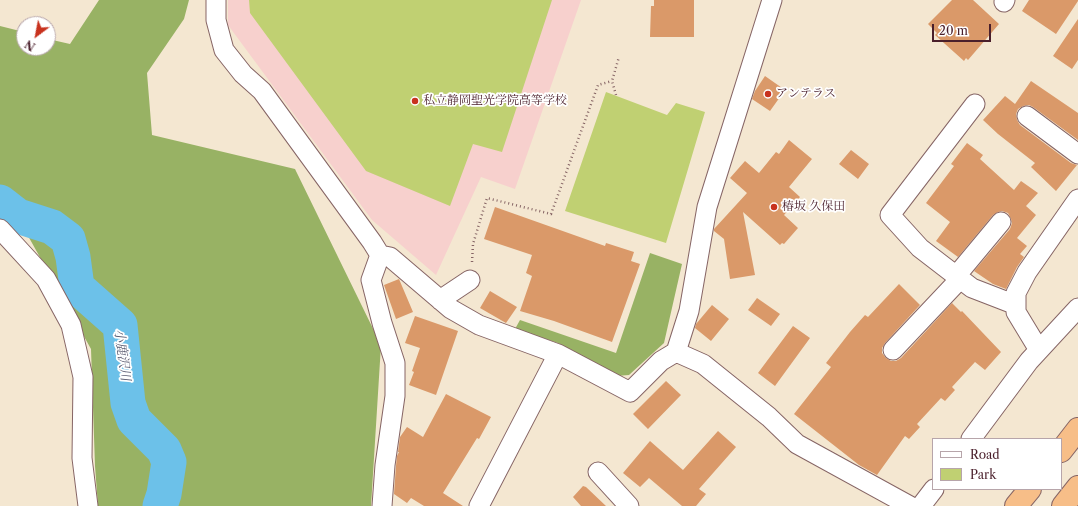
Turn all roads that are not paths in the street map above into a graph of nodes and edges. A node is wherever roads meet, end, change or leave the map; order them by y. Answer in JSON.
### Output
{"nodes":[{"id":1,"x":216,"y":0,"type":"edge"},
{"id":2,"x":772,"y":0,"type":"edge"},
{"id":3,"x":975,"y":104,"type":"dead end"},
{"id":4,"x":1027,"y":116,"type":"dead end"},
{"id":5,"x":1078,"y":154,"type":"edge"},
{"id":6,"x":1078,"y":199,"type":"edge"},
{"id":7,"x":1001,"y":222,"type":"dead end"},
{"id":8,"x":0,"y":229,"type":"edge"},
{"id":9,"x":380,"y":255,"type":"junction"},
{"id":10,"x":958,"y":277,"type":"junction"},
{"id":11,"x":470,"y":280,"type":"road end"},
{"id":12,"x":440,"y":300,"type":"junction"},
{"id":13,"x":1016,"y":305,"type":"junction"},
{"id":14,"x":1078,"y":308,"type":"edge"},
{"id":15,"x":893,"y":350,"type":"dead end"},
{"id":16,"x":1039,"y":350,"type":"junction"},
{"id":17,"x":676,"y":352,"type":"junction"},
{"id":18,"x":558,"y":354,"type":"junction"},
{"id":19,"x":1078,"y":429,"type":"edge"},
{"id":20,"x":972,"y":438,"type":"edge"},
{"id":21,"x":1062,"y":450,"type":"edge"},
{"id":22,"x":598,"y":472,"type":"dead end"},
{"id":23,"x":1078,"y":487,"type":"edge"},
{"id":24,"x":933,"y":490,"type":"edge"},
{"id":25,"x":1029,"y":490,"type":"edge"},
{"id":26,"x":88,"y":506,"type":"edge"},
{"id":27,"x":382,"y":506,"type":"edge"},
{"id":28,"x":479,"y":506,"type":"edge"},
{"id":29,"x":629,"y":506,"type":"edge"},
{"id":30,"x":910,"y":506,"type":"edge"},
{"id":31,"x":921,"y":506,"type":"edge"},
{"id":32,"x":1016,"y":506,"type":"edge"},
{"id":33,"x":1063,"y":506,"type":"edge"}],
"edges":[{"from":1,"to":9,"type":"street"},
{"from":2,"to":17,"type":"street"},
{"from":3,"to":10,"type":"street"},
{"from":4,"to":5,"type":"street"},
{"from":6,"to":13,"type":"street"},
{"from":7,"to":10,"type":"street"},
{"from":8,"to":26,"type":"street"},
{"from":9,"to":12,"type":"street"},
{"from":9,"to":27,"type":"street"},
{"from":10,"to":13,"type":"street"},
{"from":10,"to":15,"type":"street"},
{"from":11,"to":12,"type":"street"},
{"from":12,"to":18,"type":"street"},
{"from":13,"to":16,"type":"street"},
{"from":14,"to":16,"type":"street"},
{"from":16,"to":20,"type":"street"},
{"from":17,"to":18,"type":"street"},
{"from":17,"to":30,"type":"street"},
{"from":18,"to":28,"type":"street"},
{"from":19,"to":21,"type":"highway"},
{"from":22,"to":29,"type":"street"},
{"from":23,"to":33,"type":"highway"},
{"from":24,"to":31,"type":"street"},
{"from":25,"to":32,"type":"highway"}]}
